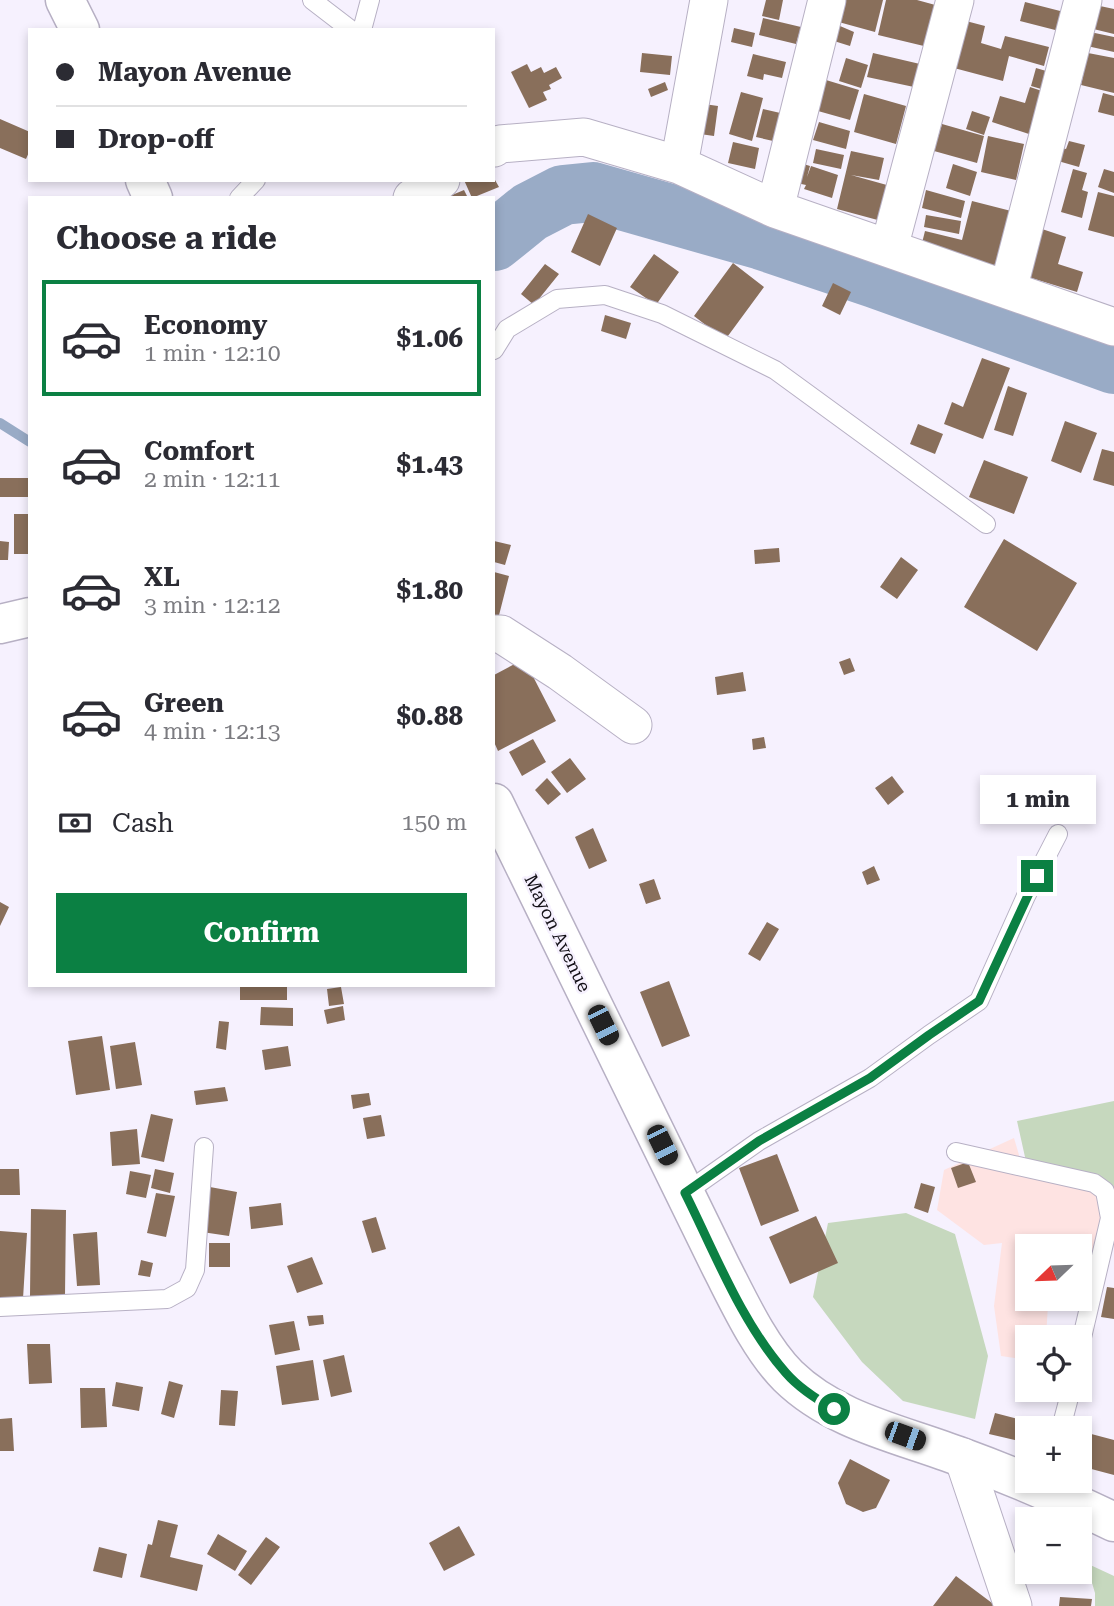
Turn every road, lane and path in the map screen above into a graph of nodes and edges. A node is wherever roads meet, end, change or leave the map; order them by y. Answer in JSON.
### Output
{"nodes":[{"id":1,"x":65,"y":0,"type":"edge"},
{"id":2,"x":312,"y":0,"type":"edge"},
{"id":3,"x":370,"y":0,"type":"edge"},
{"id":4,"x":709,"y":0,"type":"edge"},
{"id":5,"x":827,"y":0,"type":"edge"},
{"id":6,"x":955,"y":0,"type":"edge"},
{"id":7,"x":1083,"y":0,"type":"edge"},
{"id":8,"x":79,"y":28,"type":"edge"},
{"id":9,"x":348,"y":28,"type":"edge"},
{"id":10,"x":363,"y":28,"type":"edge"},
{"id":11,"x":495,"y":147,"type":"edge"},
{"id":12,"x":679,"y":164,"type":"junction"},
{"id":13,"x":254,"y":182,"type":"edge"},
{"id":14,"x":437,"y":182,"type":"edge"},
{"id":15,"x":241,"y":196,"type":"edge"},
{"id":16,"x":415,"y":196,"type":"edge"},
{"id":17,"x":775,"y":209,"type":"junction"},
{"id":18,"x":888,"y":248,"type":"junction"},
{"id":19,"x":1008,"y":290,"type":"junction"},
{"id":20,"x":1114,"y":327,"type":"edge"},
{"id":21,"x":495,"y":348,"type":"edge"},
{"id":22,"x":986,"y":524,"type":"dead end"},
{"id":23,"x":28,"y":617,"type":"edge"},
{"id":24,"x":0,"y":624,"type":"edge"},
{"id":25,"x":495,"y":634,"type":"edge"},
{"id":26,"x":633,"y":725,"type":"dead end"},
{"id":27,"x":495,"y":805,"type":"edge"},
{"id":28,"x":1058,"y":834,"type":"dead end"},
{"id":29,"x":204,"y":1147,"type":"dead end"},
{"id":30,"x":956,"y":1152,"type":"dead end"},
{"id":31,"x":685,"y":1193,"type":"junction"},
{"id":32,"x":0,"y":1307,"type":"edge"},
{"id":33,"x":1085,"y":1325,"type":"edge"},
{"id":34,"x":963,"y":1457,"type":"junction"},
{"id":35,"x":1015,"y":1475,"type":"edge"},
{"id":36,"x":1059,"y":1493,"type":"edge"},
{"id":37,"x":1114,"y":1522,"type":"edge"},
{"id":38,"x":1013,"y":1606,"type":"edge"}],
"edges":[{"from":1,"to":8,"type":"main road"},
{"from":2,"to":9,"type":"lane"},
{"from":3,"to":10,"type":"lane"},
{"from":4,"to":12,"type":"street"},
{"from":5,"to":17,"type":"street"},
{"from":6,"to":18,"type":"street"},
{"from":7,"to":19,"type":"street"},
{"from":11,"to":12,"type":"street"},
{"from":12,"to":17,"type":"street"},
{"from":13,"to":15,"type":"lane"},
{"from":14,"to":16,"type":"street"},
{"from":17,"to":18,"type":"street"},
{"from":18,"to":19,"type":"street"},
{"from":19,"to":20,"type":"street"},
{"from":21,"to":22,"type":"lane"},
{"from":23,"to":24,"type":"main road"},
{"from":25,"to":26,"type":"street"},
{"from":27,"to":31,"type":"main road","name":"Mayon Avenue"},
{"from":28,"to":31,"type":"lane"},
{"from":29,"to":32,"type":"lane"},
{"from":30,"to":33,"type":"lane"},
{"from":31,"to":34,"type":"main road","name":"Mayon Avenue"},
{"from":34,"to":35,"type":"main road","name":"Mayon Avenue"},
{"from":34,"to":38,"type":"street"},
{"from":36,"to":37,"type":"main road","name":"Mayon Avenue"}]}
